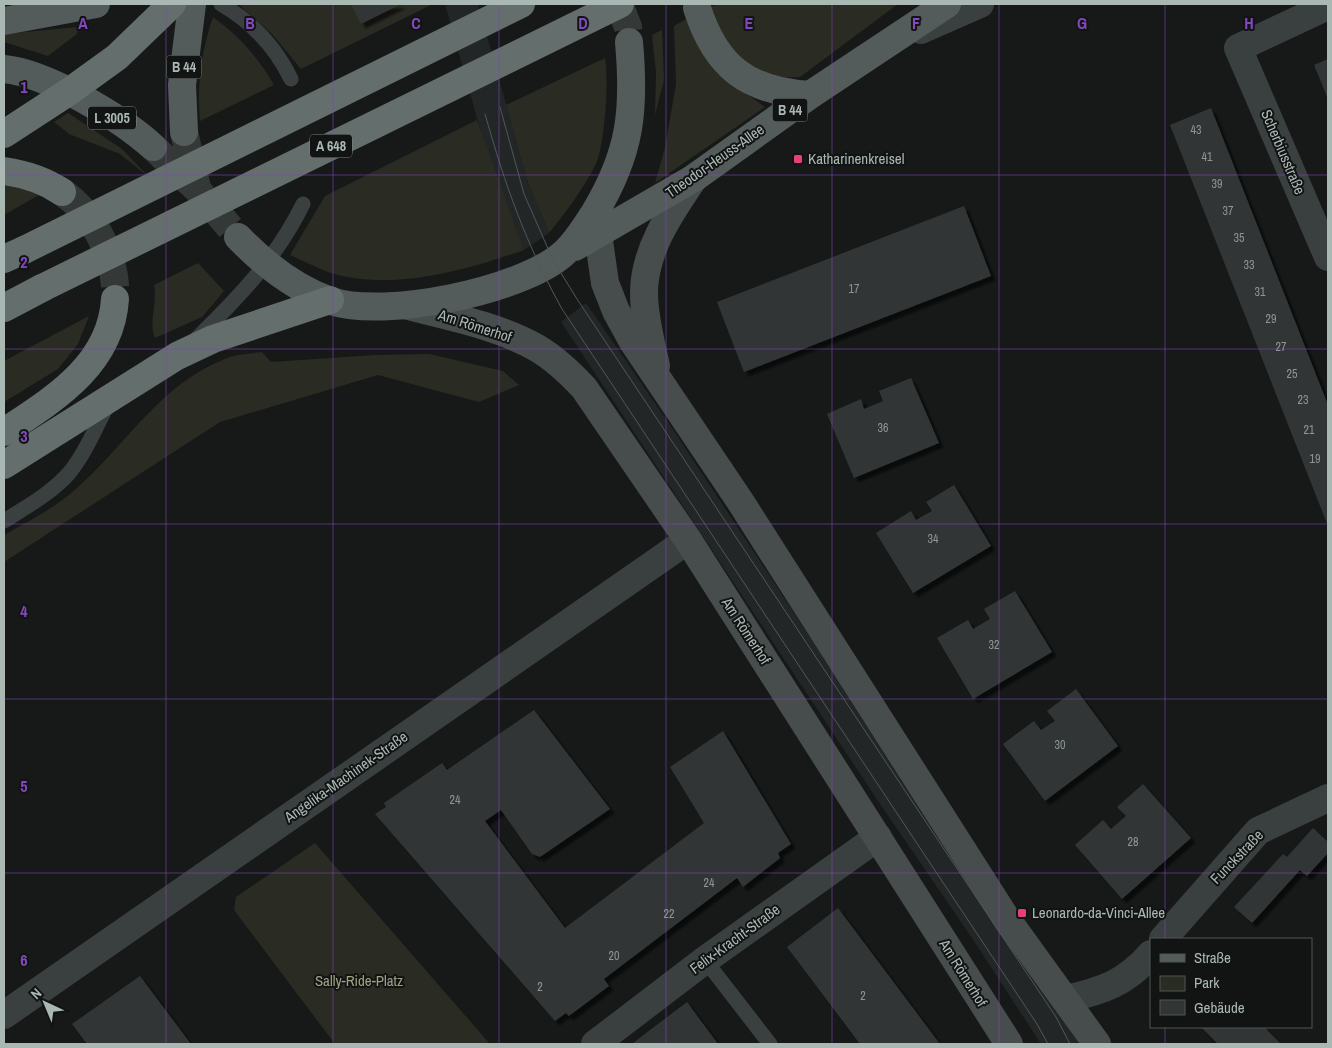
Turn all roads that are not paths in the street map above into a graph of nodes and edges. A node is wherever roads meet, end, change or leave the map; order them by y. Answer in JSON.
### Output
{"nodes":[{"id":1,"x":96,"y":4,"type":"edge"},
{"id":2,"x":172,"y":4,"type":"edge"},
{"id":3,"x":192,"y":4,"type":"edge"},
{"id":4,"x":221,"y":4,"type":"edge"},
{"id":5,"x":521,"y":4,"type":"edge"},
{"id":6,"x":620,"y":4,"type":"edge"},
{"id":7,"x":948,"y":4,"type":"edge"},
{"id":8,"x":980,"y":4,"type":"edge"},
{"id":9,"x":1328,"y":6,"type":"edge"},
{"id":10,"x":697,"y":8,"type":"dead end"},
{"id":11,"x":4,"y":21,"type":"edge"},
{"id":12,"x":629,"y":42,"type":"tunnel mouth"},
{"id":13,"x":887,"y":44,"type":"junction"},
{"id":14,"x":4,"y":69,"type":"edge"},
{"id":15,"x":291,"y":79,"type":"dead end"},
{"id":16,"x":70,"y":91,"type":"junction"},
{"id":17,"x":810,"y":96,"type":"junction"},
{"id":18,"x":184,"y":132,"type":"tunnel mouth"},
{"id":19,"x":4,"y":134,"type":"edge"},
{"id":20,"x":153,"y":147,"type":"tunnel mouth"},
{"id":21,"x":4,"y":171,"type":"edge"},
{"id":22,"x":694,"y":178,"type":"junction"},
{"id":23,"x":62,"y":192,"type":"tunnel mouth"},
{"id":24,"x":603,"y":198,"type":"junction"},
{"id":25,"x":302,"y":204,"type":"dead end"},
{"id":26,"x":598,"y":234,"type":"junction"},
{"id":27,"x":238,"y":237,"type":"tunnel mouth"},
{"id":28,"x":563,"y":254,"type":"junction"},
{"id":29,"x":14,"y":255,"type":"edge"},
{"id":30,"x":1328,"y":257,"type":"edge"},
{"id":31,"x":267,"y":264,"type":"junction"},
{"id":32,"x":115,"y":299,"type":"tunnel mouth"},
{"id":33,"x":330,"y":300,"type":"junction"},
{"id":34,"x":408,"y":306,"type":"junction"},
{"id":35,"x":4,"y":308,"type":"edge"},
{"id":36,"x":178,"y":356,"type":"junction"},
{"id":37,"x":660,"y":382,"type":"junction"},
{"id":38,"x":110,"y":398,"type":"junction"},
{"id":39,"x":4,"y":432,"type":"edge"},
{"id":40,"x":4,"y":465,"type":"edge"},
{"id":41,"x":4,"y":521,"type":"edge"},
{"id":42,"x":688,"y":540,"type":"junction"},
{"id":43,"x":1328,"y":798,"type":"edge"},
{"id":44,"x":878,"y":837,"type":"junction"},
{"id":45,"x":1165,"y":938,"type":"edge"},
{"id":46,"x":1150,"y":955,"type":"edge"},
{"id":47,"x":705,"y":960,"type":"junction"},
{"id":48,"x":1066,"y":1000,"type":"junction"},
{"id":49,"x":4,"y":1015,"type":"edge"},
{"id":50,"x":595,"y":1044,"type":"edge"},
{"id":51,"x":770,"y":1044,"type":"edge"},
{"id":52,"x":1009,"y":1044,"type":"edge"},
{"id":53,"x":1097,"y":1044,"type":"edge"}],
"edges":[{"from":1,"to":11,"type":"main road"},
{"from":2,"to":16,"type":"highway"},
{"from":3,"to":18,"type":"main road","number":"B 44"},
{"from":4,"to":15,"type":"lane"},
{"from":5,"to":29,"type":"highway","bridge":true},
{"from":6,"to":35,"type":"highway","number":"A 648","bridge":true},
{"from":7,"to":13,"type":"main road","name":"Theodor-Heuss-Allee","number":"B 44"},
{"from":8,"to":13,"type":"street","name":"Theodor-Heuss-Allee"},
{"from":9,"to":30,"type":"street","name":"Scherbiusstraße"},
{"from":10,"to":17,"type":"main road"},
{"from":12,"to":24,"type":"main road","number":"B 44"},
{"from":13,"to":17,"type":"main road","name":"Theodor-Heuss-Allee","number":"B 44"},
{"from":14,"to":16,"type":"main road","number":"L 3005"},
{"from":16,"to":19,"type":"highway"},
{"from":16,"to":20,"type":"main road","number":"L 3005"},
{"from":17,"to":22,"type":"main road","name":"Theodor-Heuss-Allee","number":"B 44"},
{"from":21,"to":23,"type":"highway"},
{"from":22,"to":26,"type":"main road","name":"Theodor-Heuss-Allee","number":"B 44"},
{"from":22,"to":37,"type":"main road"},
{"from":24,"to":26,"type":"main road"},
{"from":24,"to":28,"type":"main road","number":"B 44"},
{"from":25,"to":31,"type":"lane"},
{"from":26,"to":28,"type":"main road","name":"Theodor-Heuss-Allee","number":"B 44"},
{"from":26,"to":37,"type":"main road"},
{"from":27,"to":31,"type":"main road","number":"B 44"},
{"from":28,"to":34,"type":"main road","number":"B 44"},
{"from":31,"to":33,"type":"main road","number":"B 44"},
{"from":31,"to":36,"type":"lane"},
{"from":32,"to":39,"type":"highway"},
{"from":33,"to":34,"type":"main road","number":"B 44"},
{"from":33,"to":36,"type":"highway"},
{"from":34,"to":42,"type":"main road","name":"Am Römerhof"},
{"from":36,"to":38,"type":"highway"},
{"from":37,"to":48,"type":"main road"},
{"from":38,"to":40,"type":"highway"},
{"from":38,"to":41,"type":"lane"},
{"from":42,"to":44,"type":"main road","name":"Am Römerhof"},
{"from":42,"to":49,"type":"street","name":"Angelika-Machinek-Straße"},
{"from":43,"to":45,"type":"street","name":"Funckstraße"},
{"from":44,"to":47,"type":"street","name":"Felix-Kracht-Straße"},
{"from":44,"to":52,"type":"main road","name":"Am Römerhof"},
{"from":46,"to":48,"type":"street"},
{"from":47,"to":50,"type":"street","name":"Felix-Kracht-Straße"},
{"from":47,"to":51,"type":"lane"},
{"from":48,"to":53,"type":"main road"}]}
